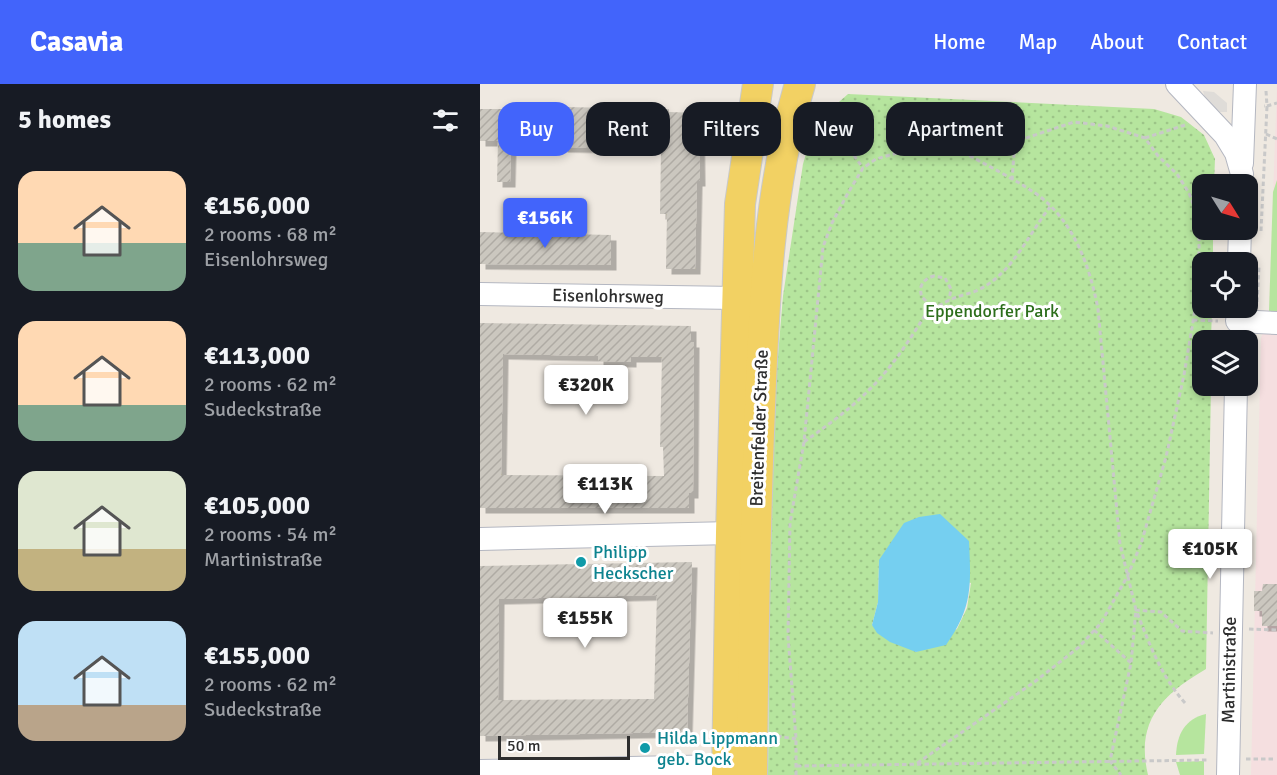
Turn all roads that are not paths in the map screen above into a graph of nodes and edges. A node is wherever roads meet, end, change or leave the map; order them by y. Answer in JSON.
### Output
{"nodes":[{"id":1,"x":758,"y":84,"type":"edge"},
{"id":2,"x":800,"y":84,"type":"edge"},
{"id":3,"x":1177,"y":84,"type":"edge"},
{"id":4,"x":1245,"y":84,"type":"edge"},
{"id":5,"x":1241,"y":174,"type":"edge"},
{"id":6,"x":1242,"y":174,"type":"edge"},
{"id":7,"x":480,"y":294,"type":"edge"},
{"id":8,"x":736,"y":298,"type":"junction"},
{"id":9,"x":1236,"y":396,"type":"edge"},
{"id":10,"x":731,"y":533,"type":"junction"},
{"id":11,"x":480,"y":539,"type":"edge"},
{"id":12,"x":1229,"y":765,"type":"edge"},
{"id":13,"x":480,"y":771,"type":"edge"},
{"id":14,"x":735,"y":772,"type":"edge"},
{"id":15,"x":544,"y":773,"type":"edge"}],
"edges":[{"from":1,"to":8,"type":"main road","name":"Breitenfelder Straße"},
{"from":2,"to":14,"type":"main road","name":"Breitenfelder Straße"},
{"from":3,"to":5,"type":"street"},
{"from":4,"to":6,"type":"street"},
{"from":7,"to":8,"type":"street","name":"Eisenlohrsweg"},
{"from":8,"to":10,"type":"main road","name":"Breitenfelder Straße"},
{"from":9,"to":12,"type":"street","name":"Martinistraße"},
{"from":10,"to":11,"type":"street"},
{"from":10,"to":14,"type":"main road","name":"Breitenfelder Straße"},
{"from":13,"to":15,"type":"street"},
{"from":14,"to":15,"type":"street"}]}
